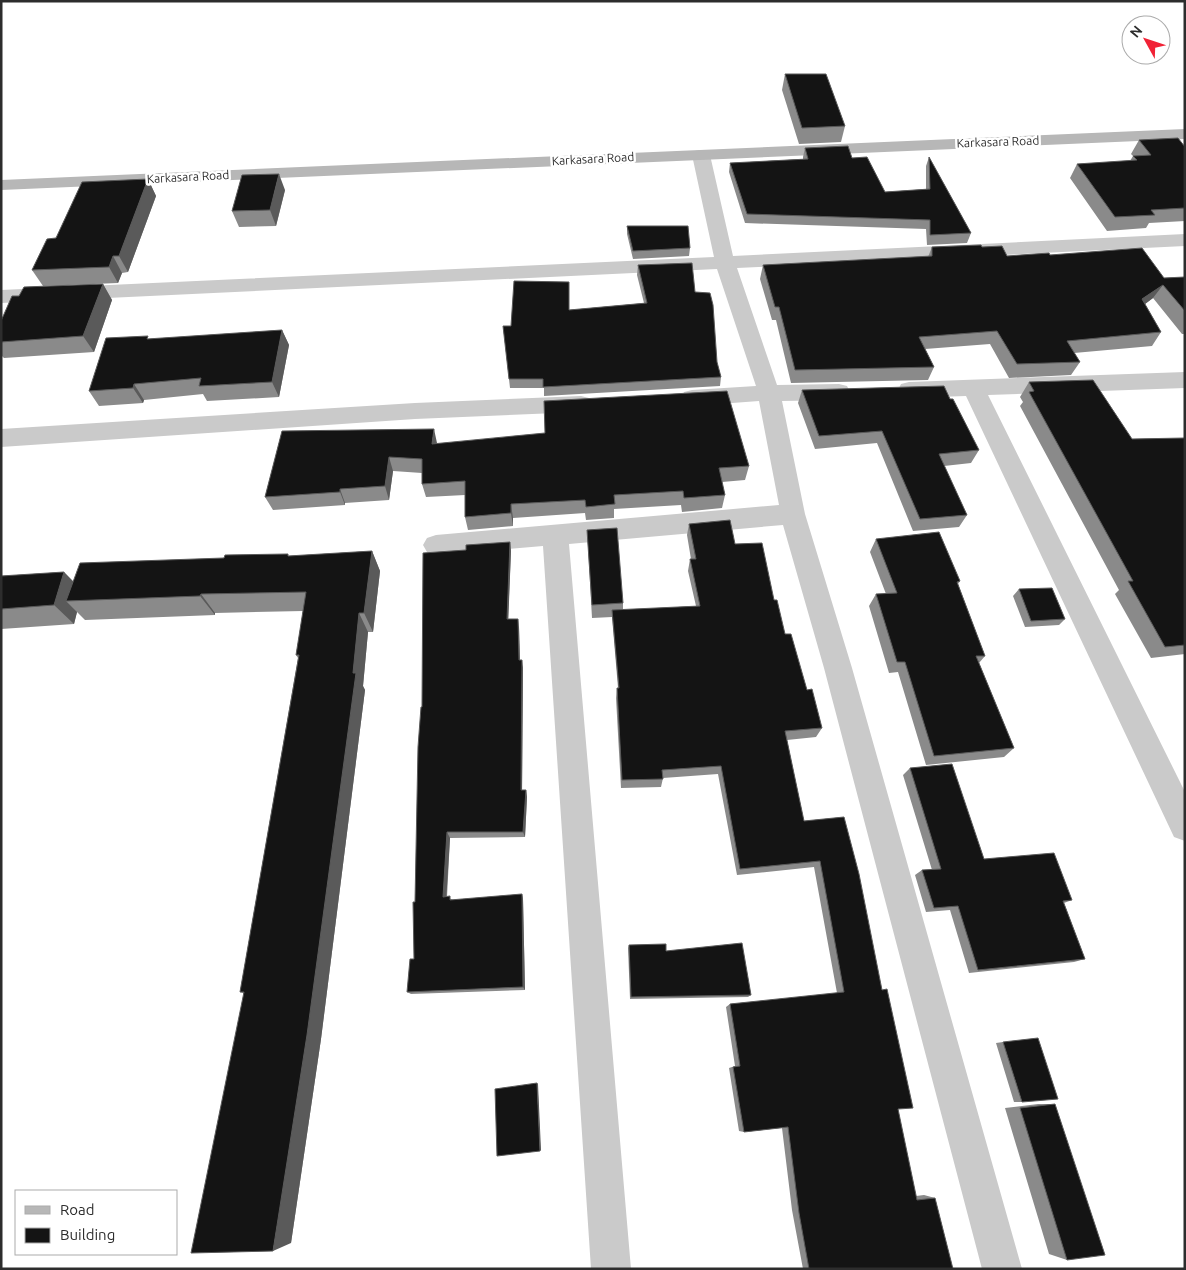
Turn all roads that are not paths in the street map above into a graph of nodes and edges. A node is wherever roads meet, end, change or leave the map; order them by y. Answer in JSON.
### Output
{"nodes":[{"id":1,"x":1185,"y":120,"type":"edge"},
{"id":2,"x":1185,"y":134,"type":"edge"},
{"id":3,"x":701,"y":155,"type":"junction"},
{"id":4,"x":61,"y":166,"type":"dead end"},
{"id":5,"x":1,"y":186,"type":"edge"},
{"id":6,"x":1185,"y":240,"type":"edge"},
{"id":7,"x":725,"y":262,"type":"junction"},
{"id":8,"x":1,"y":297,"type":"edge"},
{"id":9,"x":1183,"y":382,"type":"edge"},
{"id":10,"x":974,"y":389,"type":"junction"},
{"id":11,"x":857,"y":391,"type":"edge"},
{"id":12,"x":886,"y":391,"type":"edge"},
{"id":13,"x":769,"y":393,"type":"junction"},
{"id":14,"x":674,"y":399,"type":"edge"},
{"id":15,"x":599,"y":403,"type":"edge"},
{"id":16,"x":1,"y":438,"type":"edge"},
{"id":17,"x":793,"y":514,"type":"junction"},
{"id":18,"x":555,"y":534,"type":"junction"},
{"id":19,"x":436,"y":545,"type":"dead end"},
{"id":20,"x":1185,"y":826,"type":"edge"},
{"id":21,"x":611,"y":1269,"type":"edge"},
{"id":22,"x":1002,"y":1269,"type":"edge"}],
"edges":[{"from":1,"to":4,"type":"main road","name":"Karkasara Road"},
{"from":2,"to":3,"type":"main road","name":"Karkasara Road"},
{"from":3,"to":5,"type":"main road","name":"Karkasara Road"},
{"from":3,"to":7,"type":"street"},
{"from":6,"to":7,"type":"street"},
{"from":7,"to":8,"type":"street"},
{"from":7,"to":13,"type":"street"},
{"from":9,"to":10,"type":"street"},
{"from":10,"to":12,"type":"street"},
{"from":10,"to":20,"type":"street"},
{"from":11,"to":13,"type":"street"},
{"from":13,"to":14,"type":"street"},
{"from":13,"to":17,"type":"street"},
{"from":15,"to":16,"type":"street"},
{"from":17,"to":18,"type":"street"},
{"from":17,"to":22,"type":"street"},
{"from":18,"to":19,"type":"street"},
{"from":18,"to":21,"type":"street"}]}
